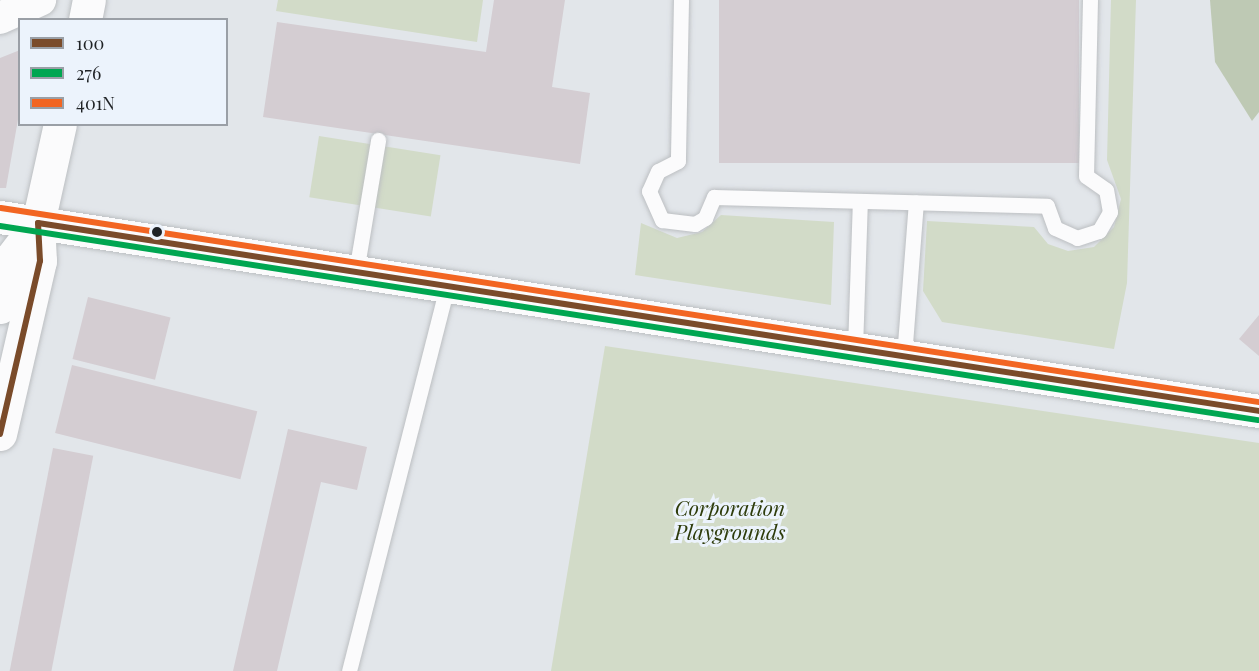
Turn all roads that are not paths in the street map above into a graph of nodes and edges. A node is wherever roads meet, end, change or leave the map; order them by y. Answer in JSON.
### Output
{"nodes":[{"id":1,"x":40,"y":0,"type":"edge"},
{"id":2,"x":89,"y":0,"type":"edge"},
{"id":3,"x":681,"y":0,"type":"edge"},
{"id":4,"x":1090,"y":0,"type":"edge"},
{"id":5,"x":0,"y":18,"type":"edge"},
{"id":6,"x":85,"y":18,"type":"edge"},
{"id":7,"x":60,"y":126,"type":"edge"},
{"id":8,"x":378,"y":140,"type":"dead end"},
{"id":9,"x":860,"y":201,"type":"junction"},
{"id":10,"x":916,"y":202,"type":"junction"},
{"id":11,"x":0,"y":217,"type":"edge"},
{"id":12,"x":38,"y":223,"type":"junction"},
{"id":13,"x":356,"y":272,"type":"junction"},
{"id":14,"x":447,"y":286,"type":"junction"},
{"id":15,"x":0,"y":307,"type":"edge"},
{"id":16,"x":855,"y":349,"type":"junction"},
{"id":17,"x":904,"y":357,"type":"junction"},
{"id":18,"x":1259,"y":411,"type":"edge"},
{"id":19,"x":0,"y":434,"type":"edge"},
{"id":20,"x":349,"y":671,"type":"edge"}],
"edges":[{"from":1,"to":5,"type":"street"},
{"from":2,"to":6,"type":"main road"},
{"from":3,"to":9,"type":"lane"},
{"from":4,"to":10,"type":"lane"},
{"from":7,"to":12,"type":"main road"},
{"from":8,"to":13,"type":"lane"},
{"from":9,"to":10,"type":"lane"},
{"from":9,"to":16,"type":"lane"},
{"from":10,"to":17,"type":"lane"},
{"from":11,"to":12,"type":"main road"},
{"from":12,"to":13,"type":"main road"},
{"from":12,"to":15,"type":"main road"},
{"from":12,"to":19,"type":"main road"},
{"from":13,"to":14,"type":"main road"},
{"from":14,"to":16,"type":"main road"},
{"from":14,"to":20,"type":"lane"},
{"from":16,"to":17,"type":"main road"},
{"from":17,"to":18,"type":"main road"}]}
